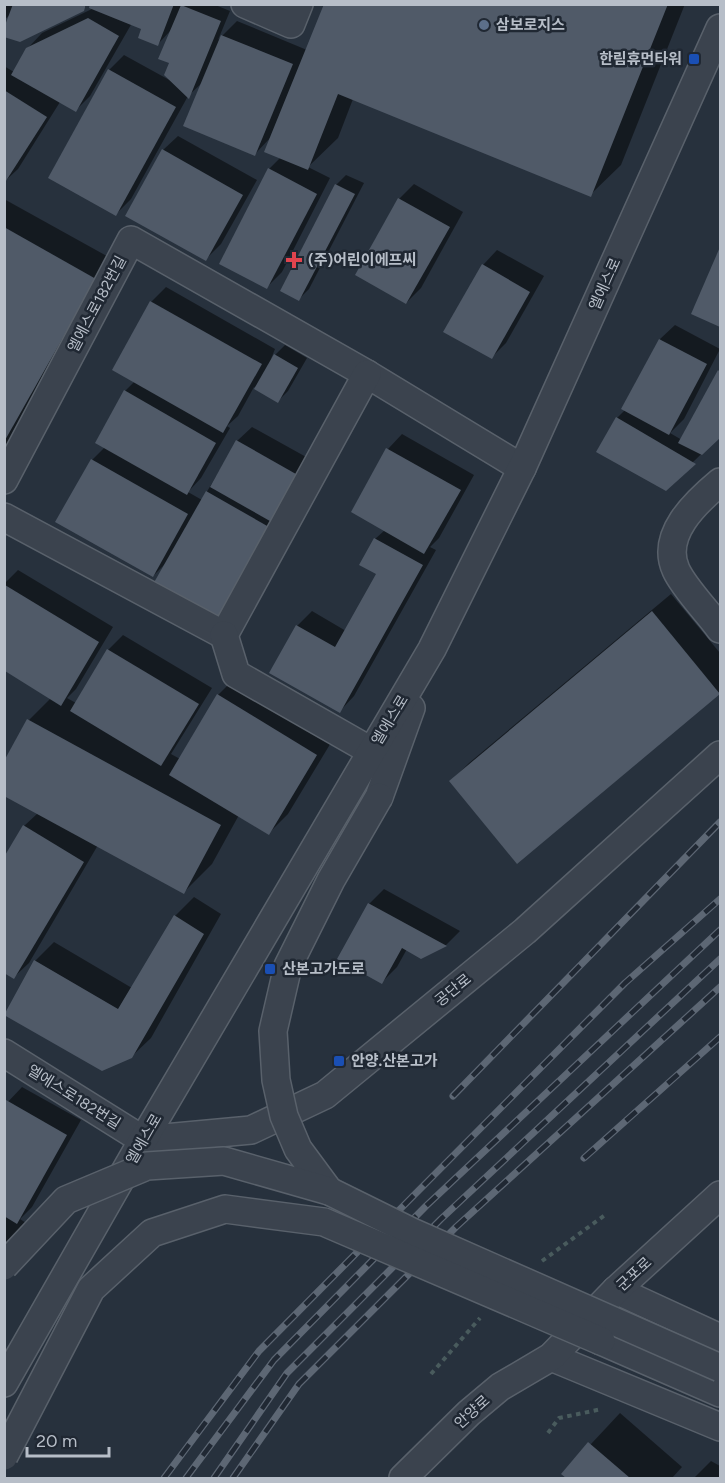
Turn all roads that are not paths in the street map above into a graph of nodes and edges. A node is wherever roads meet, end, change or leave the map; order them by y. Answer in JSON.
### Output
{"nodes":[{"id":1,"x":245,"y":4,"type":"edge"},
{"id":2,"x":299,"y":4,"type":"edge"},
{"id":3,"x":720,"y":28,"type":"edge"},
{"id":4,"x":367,"y":374,"type":"junction"},
{"id":5,"x":522,"y":468,"type":"junction"},
{"id":6,"x":4,"y":480,"type":"edge"},
{"id":7,"x":720,"y":482,"type":"edge"},
{"id":8,"x":4,"y":517,"type":"edge"},
{"id":9,"x":720,"y":629,"type":"edge"},
{"id":10,"x":224,"y":635,"type":"junction"},
{"id":11,"x":432,"y":649,"type":"junction"},
{"id":12,"x":371,"y":751,"type":"junction"},
{"id":13,"x":720,"y":755,"type":"edge"},
{"id":14,"x":5,"y":1054,"type":"edge"},
{"id":15,"x":143,"y":1140,"type":"junction"},
{"id":16,"x":329,"y":1191,"type":"junction"},
{"id":17,"x":720,"y":1195,"type":"edge"},
{"id":18,"x":4,"y":1266,"type":"edge"},
{"id":19,"x":508,"y":1287,"type":"junction"},
{"id":20,"x":616,"y":1290,"type":"junction"},
{"id":21,"x":720,"y":1338,"type":"edge"},
{"id":22,"x":551,"y":1357,"type":"junction"},
{"id":23,"x":720,"y":1368,"type":"edge"},
{"id":24,"x":4,"y":1383,"type":"edge"},
{"id":25,"x":720,"y":1393,"type":"edge"},
{"id":26,"x":720,"y":1427,"type":"edge"},
{"id":27,"x":4,"y":1456,"type":"edge"},
{"id":28,"x":403,"y":1479,"type":"edge"}],
"edges":[{"from":1,"to":2,"type":"street"},
{"from":3,"to":5,"type":"street","name":"엘에스로"},
{"from":4,"to":5,"type":"street","name":"엘에스로182번길"},
{"from":4,"to":6,"type":"street","name":"엘에스로182번길"},
{"from":4,"to":10,"type":"street"},
{"from":5,"to":11,"type":"street","name":"엘에스로"},
{"from":7,"to":9,"type":"street"},
{"from":8,"to":10,"type":"street"},
{"from":10,"to":12,"type":"street"},
{"from":11,"to":12,"type":"street","name":"엘에스로"},
{"from":11,"to":16,"type":"street","bridge":true},
{"from":12,"to":15,"type":"street","name":"엘에스로"},
{"from":13,"to":15,"type":"street","name":"공단로"},
{"from":14,"to":15,"type":"street","name":"엘에스로182번길"},
{"from":15,"to":24,"type":"street","name":"엘에스로"},
{"from":16,"to":18,"type":"street","bridge":true},
{"from":16,"to":19,"type":"street","bridge":true},
{"from":17,"to":20,"type":"street","name":"군포로"},
{"from":19,"to":23,"type":"street","bridge":true},
{"from":19,"to":25,"type":"street","bridge":true},
{"from":19,"to":27,"type":"street","bridge":true},
{"from":20,"to":21,"type":"street"},
{"from":20,"to":22,"type":"street","name":"군포로"},
{"from":22,"to":26,"type":"street"},
{"from":22,"to":28,"type":"street","name":"안양로"}]}
